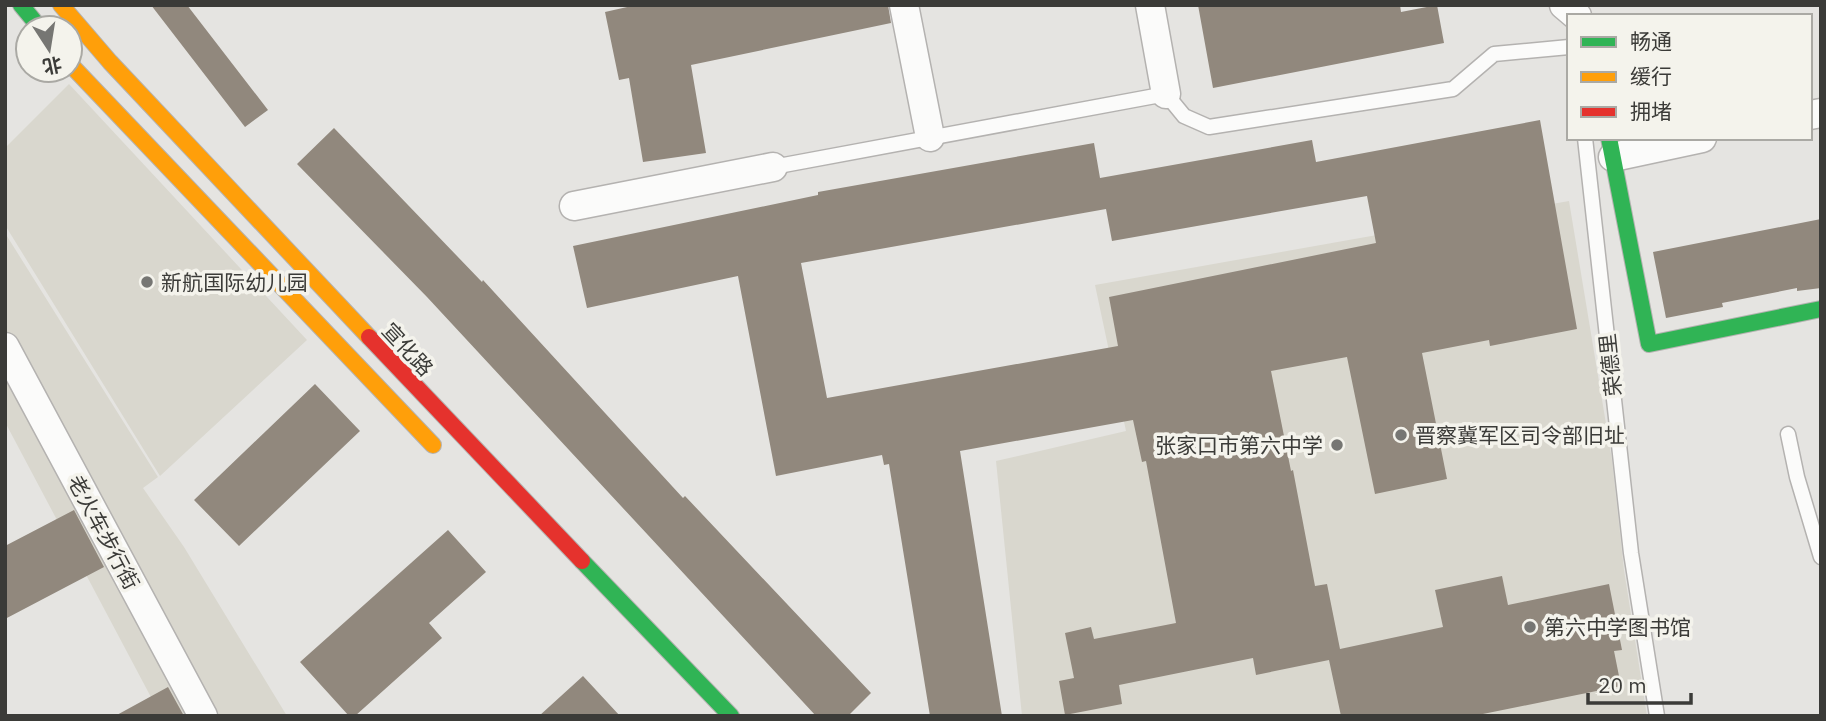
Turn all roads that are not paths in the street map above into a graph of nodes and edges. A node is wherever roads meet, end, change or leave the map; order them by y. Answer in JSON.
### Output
{"nodes":[{"id":1,"x":61,"y":5,"type":"edge"},
{"id":2,"x":904,"y":5,"type":"edge"},
{"id":3,"x":1150,"y":5,"type":"edge"},
{"id":4,"x":1567,"y":46,"type":"edge"},
{"id":5,"x":84,"y":79,"type":"edge"},
{"id":6,"x":1166,"y":93,"type":"junction"},
{"id":7,"x":930,"y":137,"type":"junction"},
{"id":8,"x":1585,"y":140,"type":"edge"},
{"id":9,"x":1684,"y":140,"type":"edge"},
{"id":10,"x":1611,"y":148,"type":"edge"},
{"id":11,"x":773,"y":167,"type":"joint"},
{"id":12,"x":574,"y":206,"type":"dead end"},
{"id":13,"x":1821,"y":309,"type":"edge"},
{"id":14,"x":5,"y":347,"type":"edge"},
{"id":15,"x":1788,"y":434,"type":"dead end"},
{"id":16,"x":448,"y":459,"type":"dead end"},
{"id":17,"x":1821,"y":557,"type":"edge"},
{"id":18,"x":203,"y":716,"type":"edge"},
{"id":19,"x":731,"y":716,"type":"edge"},
{"id":20,"x":1657,"y":716,"type":"edge"}],
"edges":[{"from":1,"to":19,"type":"main road","name":"宣化路"},
{"from":2,"to":7,"type":"street"},
{"from":3,"to":6,"type":"street"},
{"from":4,"to":6,"type":"lane"},
{"from":5,"to":16,"type":"main road"},
{"from":6,"to":7,"type":"lane"},
{"from":7,"to":11,"type":"lane"},
{"from":8,"to":20,"type":"lane","name":"荣德里"},
{"from":9,"to":10,"type":"street"},
{"from":10,"to":13,"type":"main road"},
{"from":11,"to":12,"type":"street"},
{"from":14,"to":18,"type":"street","name":"老火车步行街"},
{"from":15,"to":17,"type":"lane"}]}
